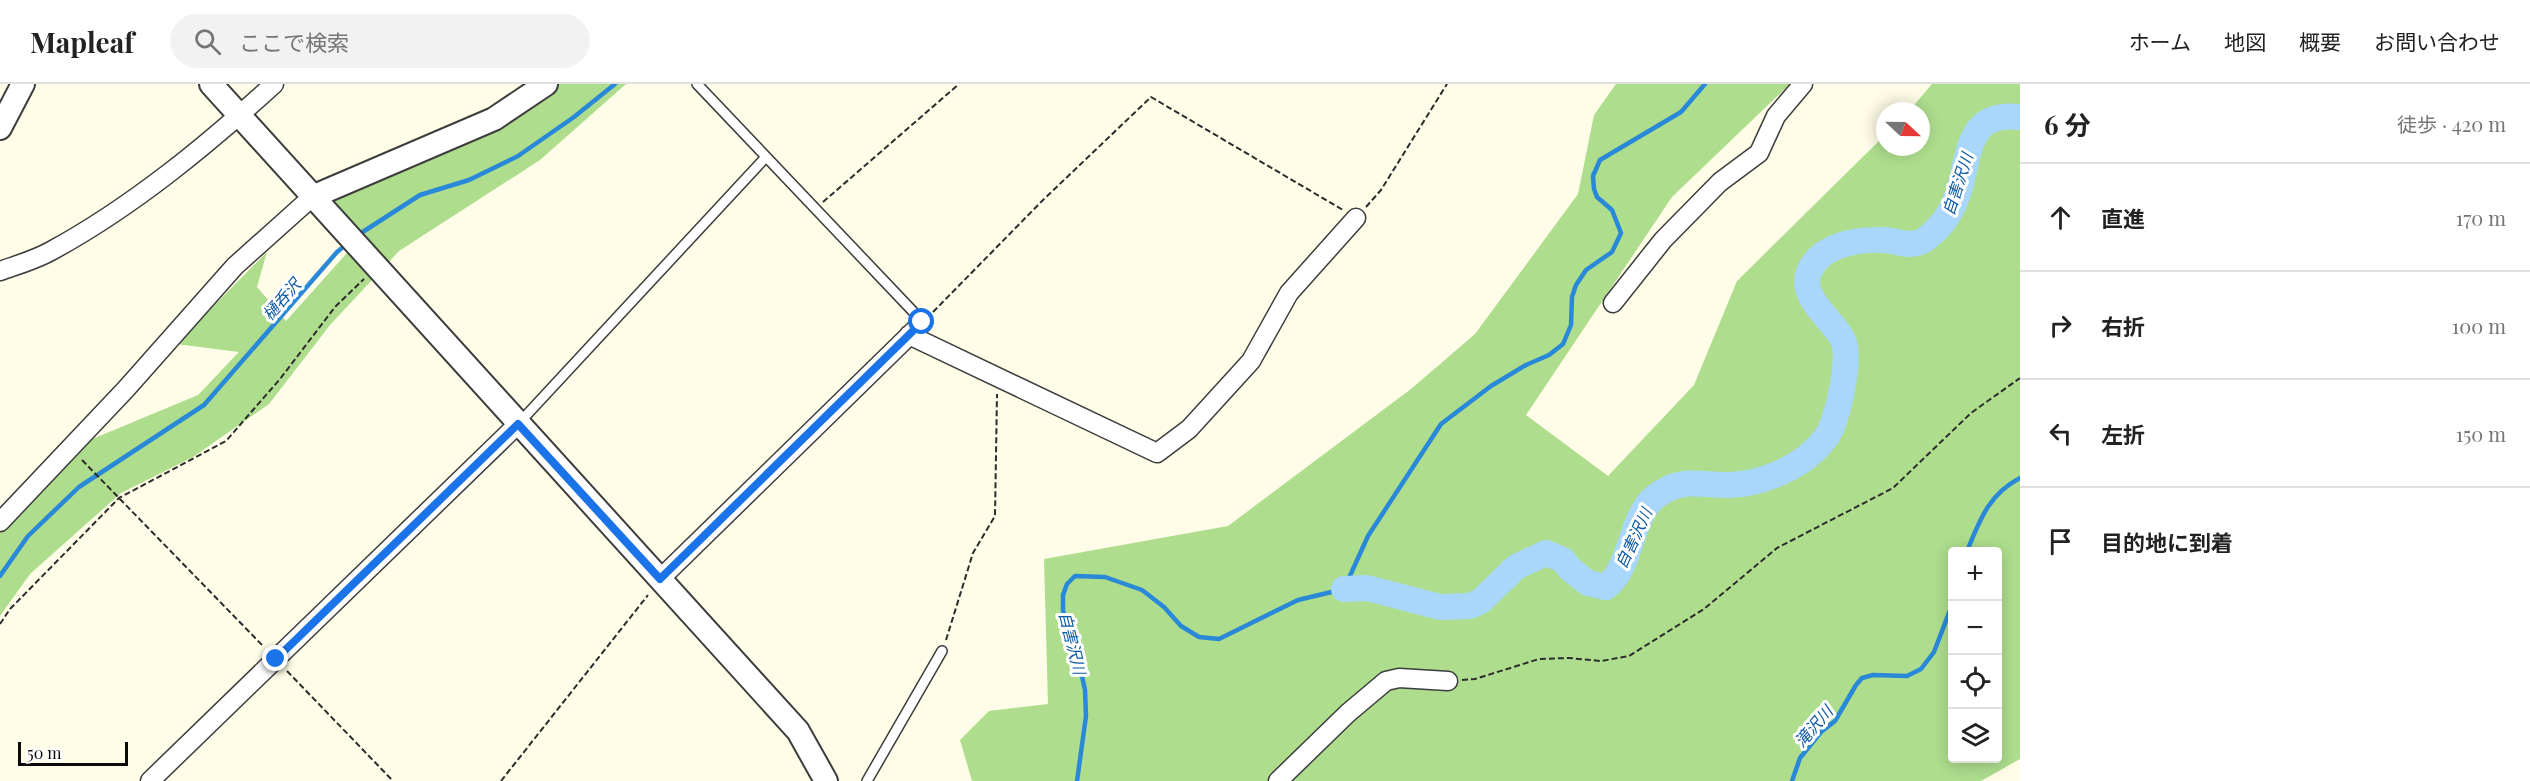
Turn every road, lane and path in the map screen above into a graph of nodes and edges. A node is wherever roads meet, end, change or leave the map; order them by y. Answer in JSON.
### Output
{"nodes":[{"id":1,"x":23,"y":84,"type":"edge"},
{"id":2,"x":211,"y":84,"type":"edge"},
{"id":3,"x":274,"y":84,"type":"edge"},
{"id":4,"x":546,"y":84,"type":"edge"},
{"id":5,"x":696,"y":84,"type":"edge"},
{"id":6,"x":959,"y":84,"type":"edge"},
{"id":7,"x":1447,"y":84,"type":"edge"},
{"id":8,"x":1803,"y":84,"type":"edge"},
{"id":9,"x":240,"y":116,"type":"junction"},
{"id":10,"x":0,"y":128,"type":"edge"},
{"id":11,"x":765,"y":158,"type":"junction"},
{"id":12,"x":312,"y":197,"type":"junction"},
{"id":13,"x":814,"y":209,"type":"junction"},
{"id":14,"x":1356,"y":218,"type":"junction"},
{"id":15,"x":376,"y":267,"type":"junction"},
{"id":16,"x":0,"y":271,"type":"edge"},
{"id":17,"x":1613,"y":303,"type":"dead end"},
{"id":18,"x":922,"y":322,"type":"junction"},
{"id":19,"x":909,"y":335,"type":"junction"},
{"id":20,"x":998,"y":377,"type":"junction"},
{"id":21,"x":2020,"y":378,"type":"edge"},
{"id":22,"x":518,"y":424,"type":"junction"},
{"id":23,"x":69,"y":447,"type":"junction"},
{"id":24,"x":119,"y":498,"type":"junction"},
{"id":25,"x":0,"y":522,"type":"edge"},
{"id":26,"x":660,"y":579,"type":"junction"},
{"id":27,"x":0,"y":624,"type":"edge"},
{"id":28,"x":942,"y":651,"type":"joint"},
{"id":29,"x":276,"y":659,"type":"junction"},
{"id":30,"x":1448,"y":681,"type":"joint"},
{"id":31,"x":150,"y":781,"type":"edge"},
{"id":32,"x":393,"y":781,"type":"edge"},
{"id":33,"x":501,"y":781,"type":"edge"},
{"id":34,"x":826,"y":781,"type":"edge"},
{"id":35,"x":867,"y":781,"type":"edge"},
{"id":36,"x":1278,"y":781,"type":"edge"}],
"edges":[{"from":1,"to":10,"type":"street"},
{"from":2,"to":9,"type":"street"},
{"from":3,"to":9,"type":"street"},
{"from":4,"to":12,"type":"street"},
{"from":5,"to":11,"type":"lane"},
{"from":6,"to":13,"type":"path"},
{"from":7,"to":14,"type":"path"},
{"from":8,"to":17,"type":"street"},
{"from":9,"to":12,"type":"street"},
{"from":9,"to":16,"type":"street"},
{"from":11,"to":13,"type":"lane"},
{"from":11,"to":22,"type":"lane"},
{"from":12,"to":15,"type":"street"},
{"from":12,"to":23,"type":"street"},
{"from":13,"to":18,"type":"lane"},
{"from":14,"to":18,"type":"path"},
{"from":14,"to":20,"type":"street"},
{"from":15,"to":22,"type":"street"},
{"from":15,"to":24,"type":"path"},
{"from":18,"to":19,"type":"street"},
{"from":19,"to":20,"type":"street"},
{"from":19,"to":26,"type":"street"},
{"from":20,"to":28,"type":"path"},
{"from":21,"to":30,"type":"path"},
{"from":22,"to":26,"type":"street"},
{"from":22,"to":29,"type":"street"},
{"from":23,"to":24,"type":"path"},
{"from":23,"to":25,"type":"street"},
{"from":24,"to":27,"type":"path"},
{"from":24,"to":29,"type":"path"},
{"from":26,"to":33,"type":"path"},
{"from":26,"to":34,"type":"street"},
{"from":28,"to":35,"type":"lane"},
{"from":29,"to":31,"type":"street"},
{"from":29,"to":32,"type":"path"},
{"from":30,"to":36,"type":"street"}]}
